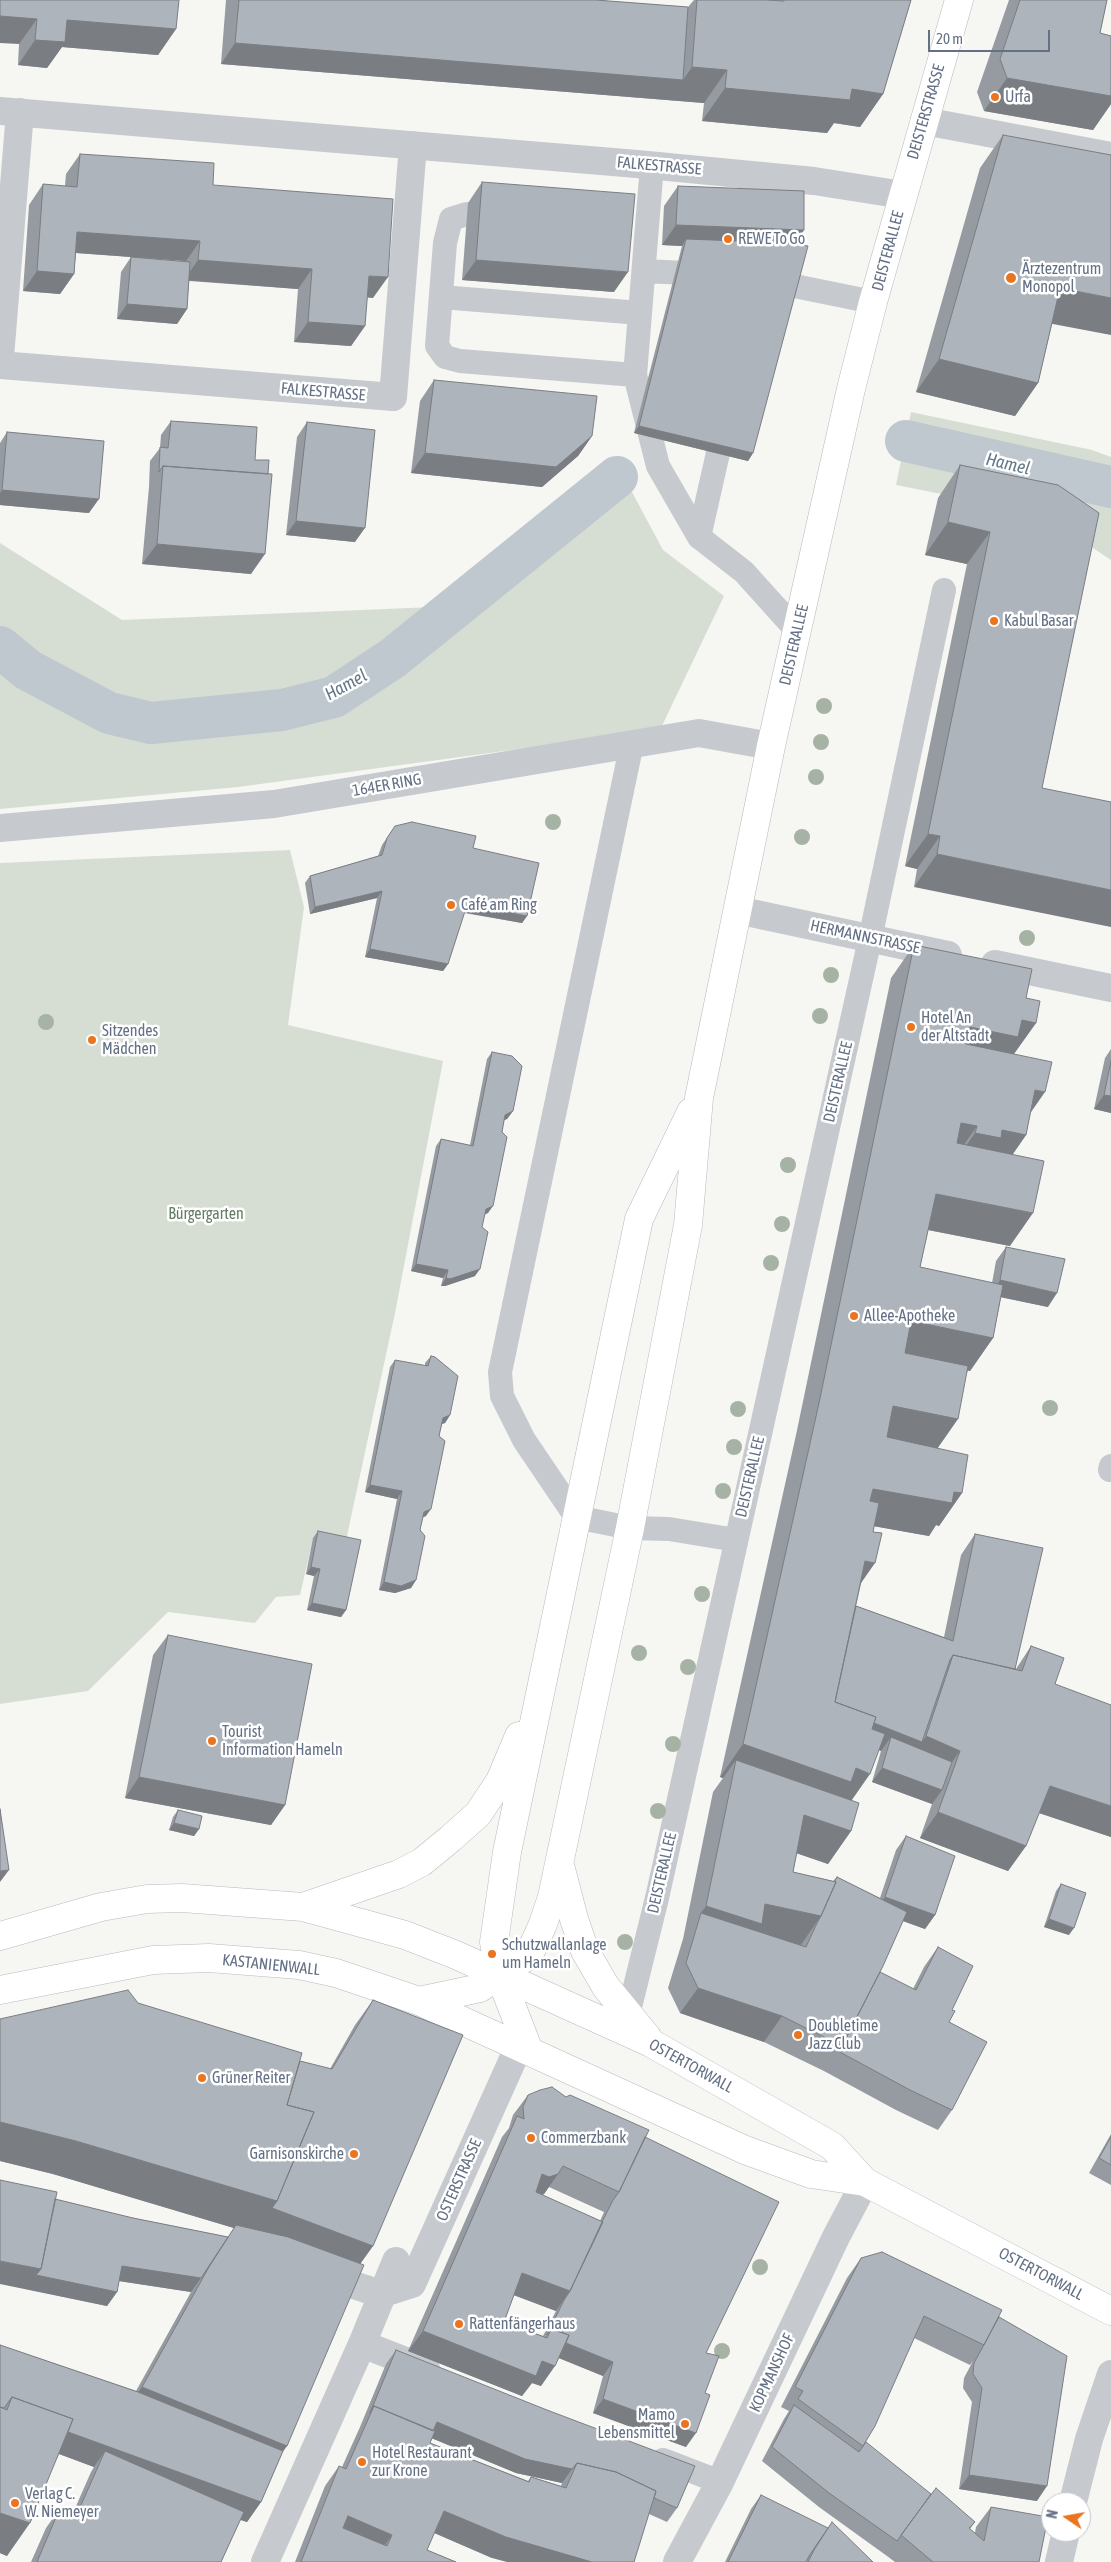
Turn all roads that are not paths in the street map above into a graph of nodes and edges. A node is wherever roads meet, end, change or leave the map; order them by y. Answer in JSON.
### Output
{"nodes":[{"id":1,"x":959,"y":0,"type":"edge"},
{"id":2,"x":10,"y":112,"type":"edge"},
{"id":3,"x":924,"y":121,"type":"junction"},
{"id":4,"x":413,"y":144,"type":"junction"},
{"id":5,"x":1111,"y":156,"type":"edge"},
{"id":6,"x":652,"y":165,"type":"junction"},
{"id":7,"x":903,"y":194,"type":"junction"},
{"id":8,"x":467,"y":214,"type":"dead end"},
{"id":9,"x":644,"y":271,"type":"junction"},
{"id":10,"x":441,"y":297,"type":"junction"},
{"id":11,"x":873,"y":302,"type":"junction"},
{"id":12,"x":640,"y":313,"type":"junction"},
{"id":13,"x":0,"y":357,"type":"edge"},
{"id":14,"x":0,"y":365,"type":"edge"},
{"id":15,"x":626,"y":375,"type":"junction"},
{"id":16,"x":730,"y":403,"type":"edge"},
{"id":17,"x":670,"y":418,"type":"edge"},
{"id":18,"x":658,"y":466,"type":"junction"},
{"id":19,"x":699,"y":537,"type":"junction"},
{"id":20,"x":944,"y":590,"type":"dead end"},
{"id":21,"x":798,"y":632,"type":"junction"},
{"id":22,"x":632,"y":743,"type":"junction"},
{"id":23,"x":771,"y":746,"type":"junction"},
{"id":24,"x":0,"y":828,"type":"edge"},
{"id":25,"x":737,"y":910,"type":"junction"},
{"id":26,"x":870,"y":939,"type":"junction"},
{"id":27,"x":1111,"y":988,"type":"edge"},
{"id":28,"x":699,"y":1098,"type":"junction"},
{"id":29,"x":576,"y":1517,"type":"junction"},
{"id":30,"x":630,"y":1528,"type":"junction"},
{"id":31,"x":736,"y":1540,"type":"junction"},
{"id":32,"x":544,"y":1677,"type":"junction"},
{"id":33,"x":560,"y":1865,"type":"junction"},
{"id":34,"x":303,"y":1907,"type":"junction"},
{"id":35,"x":0,"y":1936,"type":"edge"},
{"id":36,"x":500,"y":1976,"type":"junction"},
{"id":37,"x":0,"y":1990,"type":"edge"},
{"id":38,"x":419,"y":2001,"type":"junction"},
{"id":39,"x":628,"y":2015,"type":"junction"},
{"id":40,"x":651,"y":2042,"type":"junction"},
{"id":41,"x":524,"y":2049,"type":"junction"},
{"id":42,"x":865,"y":2182,"type":"junction"},
{"id":43,"x":396,"y":2261,"type":"dead end"},
{"id":44,"x":297,"y":2266,"type":"edge"},
{"id":45,"x":381,"y":2294,"type":"junction"},
{"id":46,"x":1111,"y":2311,"type":"edge"},
{"id":47,"x":362,"y":2344,"type":"junction"},
{"id":48,"x":1111,"y":2374,"type":"edge"},
{"id":49,"x":453,"y":2380,"type":"edge"},
{"id":50,"x":646,"y":2454,"type":"edge"},
{"id":51,"x":720,"y":2482,"type":"junction"},
{"id":52,"x":1076,"y":2492,"type":"edge"},
{"id":53,"x":1064,"y":2542,"type":"edge"},
{"id":54,"x":264,"y":2562,"type":"edge"},
{"id":55,"x":677,"y":2562,"type":"edge"},
{"id":56,"x":1059,"y":2562,"type":"edge"}],
"edges":[{"from":1,"to":3,"type":"main road","name":"DEISTERSTRASSE"},
{"from":2,"to":4,"type":"street","name":"FALKESTRASSE"},
{"from":2,"to":13,"type":"street","name":"FALKESTRASSE"},
{"from":3,"to":5,"type":"street"},
{"from":3,"to":7,"type":"main road","name":"DEISTERSTRASSE"},
{"from":4,"to":6,"type":"street","name":"FALKESTRASSE"},
{"from":4,"to":14,"type":"street","name":"FALKESTRASSE"},
{"from":6,"to":7,"type":"street","name":"FALKESTRASSE"},
{"from":6,"to":9,"type":"lane"},
{"from":7,"to":11,"type":"main road","name":"DEISTERALLEE"},
{"from":8,"to":10,"type":"lane"},
{"from":9,"to":11,"type":"lane"},
{"from":9,"to":12,"type":"lane"},
{"from":10,"to":12,"type":"lane"},
{"from":10,"to":15,"type":"lane"},
{"from":11,"to":21,"type":"main road","name":"DEISTERALLEE"},
{"from":12,"to":15,"type":"lane"},
{"from":15,"to":18,"type":"lane"},
{"from":16,"to":19,"type":"lane"},
{"from":17,"to":18,"type":"lane"},
{"from":18,"to":19,"type":"lane"},
{"from":19,"to":21,"type":"lane"},
{"from":20,"to":26,"type":"lane","name":"DEISTERALLEE"},
{"from":21,"to":23,"type":"main road","name":"DEISTERALLEE"},
{"from":22,"to":23,"type":"street","name":"164ER RING"},
{"from":22,"to":24,"type":"street","name":"164ER RING"},
{"from":22,"to":29,"type":"lane"},
{"from":23,"to":25,"type":"main road","name":"DEISTERALLEE"},
{"from":25,"to":26,"type":"street","name":"HERMANNSTRASSE"},
{"from":25,"to":28,"type":"main road","name":"DEISTERALLEE"},
{"from":26,"to":27,"type":"street","name":"HERMANNSTRASSE"},
{"from":26,"to":31,"type":"lane","name":"DEISTERALLEE"},
{"from":28,"to":29,"type":"main road","name":"DEISTERALLEE"},
{"from":28,"to":30,"type":"main road","name":"DEISTERALLEE"},
{"from":29,"to":30,"type":"lane"},
{"from":29,"to":32,"type":"main road","name":"DEISTERALLEE"},
{"from":30,"to":31,"type":"lane"},
{"from":30,"to":33,"type":"main road","name":"DEISTERALLEE"},
{"from":31,"to":39,"type":"lane","name":"DEISTERALLEE"},
{"from":32,"to":34,"type":"main road"},
{"from":32,"to":36,"type":"main road","name":"DEISTERALLEE"},
{"from":33,"to":36,"type":"main road","name":"DEISTERALLEE"},
{"from":33,"to":39,"type":"main road"},
{"from":34,"to":35,"type":"main road"},
{"from":34,"to":36,"type":"main road"},
{"from":36,"to":38,"type":"main road","name":"DEISTERALLEE"},
{"from":36,"to":40,"type":"main road","name":"OSTERTORWALL"},
{"from":36,"to":41,"type":"main road","name":"DEISTERALLEE"},
{"from":37,"to":38,"type":"main road","name":"KASTANIENWALL"},
{"from":38,"to":41,"type":"main road","name":"KASTANIENWALL"},
{"from":39,"to":40,"type":"main road"},
{"from":40,"to":42,"type":"main road","name":"OSTERTORWALL"},
{"from":41,"to":42,"type":"main road","name":"OSTERTORWALL"},
{"from":41,"to":45,"type":"street","name":"OSTERSTRASSE"},
{"from":42,"to":46,"type":"main road","name":"OSTERTORWALL"},
{"from":42,"to":51,"type":"street","name":"KOPMANSHOF"},
{"from":43,"to":45,"type":"street"},
{"from":44,"to":45,"type":"street"},
{"from":45,"to":47,"type":"street"},
{"from":47,"to":49,"type":"street"},
{"from":47,"to":54,"type":"street"},
{"from":48,"to":52,"type":"street"},
{"from":50,"to":51,"type":"lane"},
{"from":51,"to":55,"type":"street","name":"KOPMANSHOF"},
{"from":53,"to":56,"type":"street"}]}
